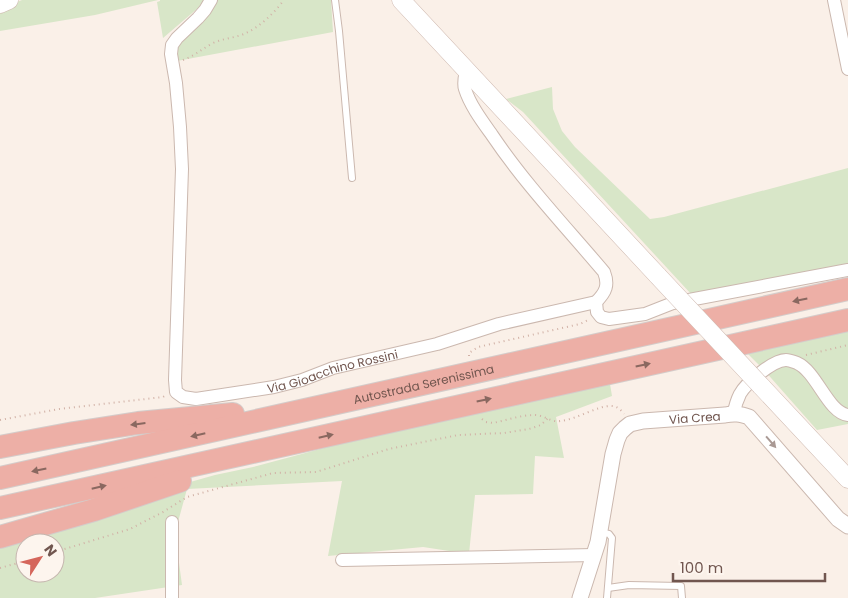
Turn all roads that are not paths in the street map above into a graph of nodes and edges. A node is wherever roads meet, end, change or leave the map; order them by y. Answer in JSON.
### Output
{"nodes":[{"id":1,"x":9,"y":0,"type":"edge"},
{"id":2,"x":335,"y":0,"type":"edge"},
{"id":3,"x":401,"y":0,"type":"edge"},
{"id":4,"x":834,"y":0,"type":"edge"},
{"id":5,"x":208,"y":3,"type":"edge"},
{"id":6,"x":0,"y":4,"type":"edge"},
{"id":7,"x":848,"y":69,"type":"edge"},
{"id":8,"x":466,"y":70,"type":"junction"},
{"id":9,"x":352,"y":178,"type":"dead end"},
{"id":10,"x":848,"y":270,"type":"edge"},
{"id":11,"x":848,"y":289,"type":"edge"},
{"id":12,"x":597,"y":308,"type":"junction"},
{"id":13,"x":753,"y":310,"type":"junction"},
{"id":14,"x":848,"y":320,"type":"edge"},
{"id":15,"x":734,"y":413,"type":"junction"},
{"id":16,"x":848,"y":415,"type":"edge"},
{"id":17,"x":296,"y":442,"type":"junction"},
{"id":18,"x":0,"y":447,"type":"edge"},
{"id":19,"x":0,"y":478,"type":"edge"},
{"id":20,"x":848,"y":479,"type":"edge"},
{"id":21,"x":0,"y":508,"type":"edge"},
{"id":22,"x":172,"y":522,"type":"dead end"},
{"id":23,"x":848,"y":526,"type":"edge"},
{"id":24,"x":599,"y":532,"type":"junction"},
{"id":25,"x":0,"y":537,"type":"edge"},
{"id":26,"x":594,"y":555,"type":"junction"},
{"id":27,"x":342,"y":560,"type":"dead end"},
{"id":28,"x":608,"y":588,"type":"junction"},
{"id":29,"x":172,"y":598,"type":"edge"},
{"id":30,"x":580,"y":598,"type":"edge"},
{"id":31,"x":607,"y":598,"type":"edge"},
{"id":32,"x":682,"y":598,"type":"edge"}],
"edges":[{"from":1,"to":6,"type":"main road"},
{"from":2,"to":9,"type":"lane"},
{"from":3,"to":8,"type":"main road"},
{"from":4,"to":7,"type":"street"},
{"from":5,"to":12,"type":"street","name":"Via Gioacchino Rossini"},
{"from":8,"to":12,"type":"street"},
{"from":8,"to":20,"type":"main road","bridge":true},
{"from":10,"to":12,"type":"street"},
{"from":11,"to":13,"type":"highway","name":"Autostrada Serenissima","one_way":true},
{"from":13,"to":18,"type":"highway","one_way":true},
{"from":13,"to":19,"type":"highway","name":"Autostrada Serenissima","one_way":true},
{"from":17,"to":14,"type":"highway","one_way":true},
{"from":15,"to":16,"type":"street"},
{"from":15,"to":23,"type":"street","name":"Via Crea","one_way":true},
{"from":15,"to":24,"type":"street","name":"Via Crea"},
{"from":21,"to":17,"type":"highway","one_way":true},
{"from":17,"to":25,"type":"highway"},
{"from":22,"to":29,"type":"street"},
{"from":24,"to":26,"type":"street"},
{"from":24,"to":28,"type":"lane"},
{"from":26,"to":27,"type":"street"},
{"from":26,"to":30,"type":"street"},
{"from":28,"to":31,"type":"lane"},
{"from":28,"to":32,"type":"lane"}]}
